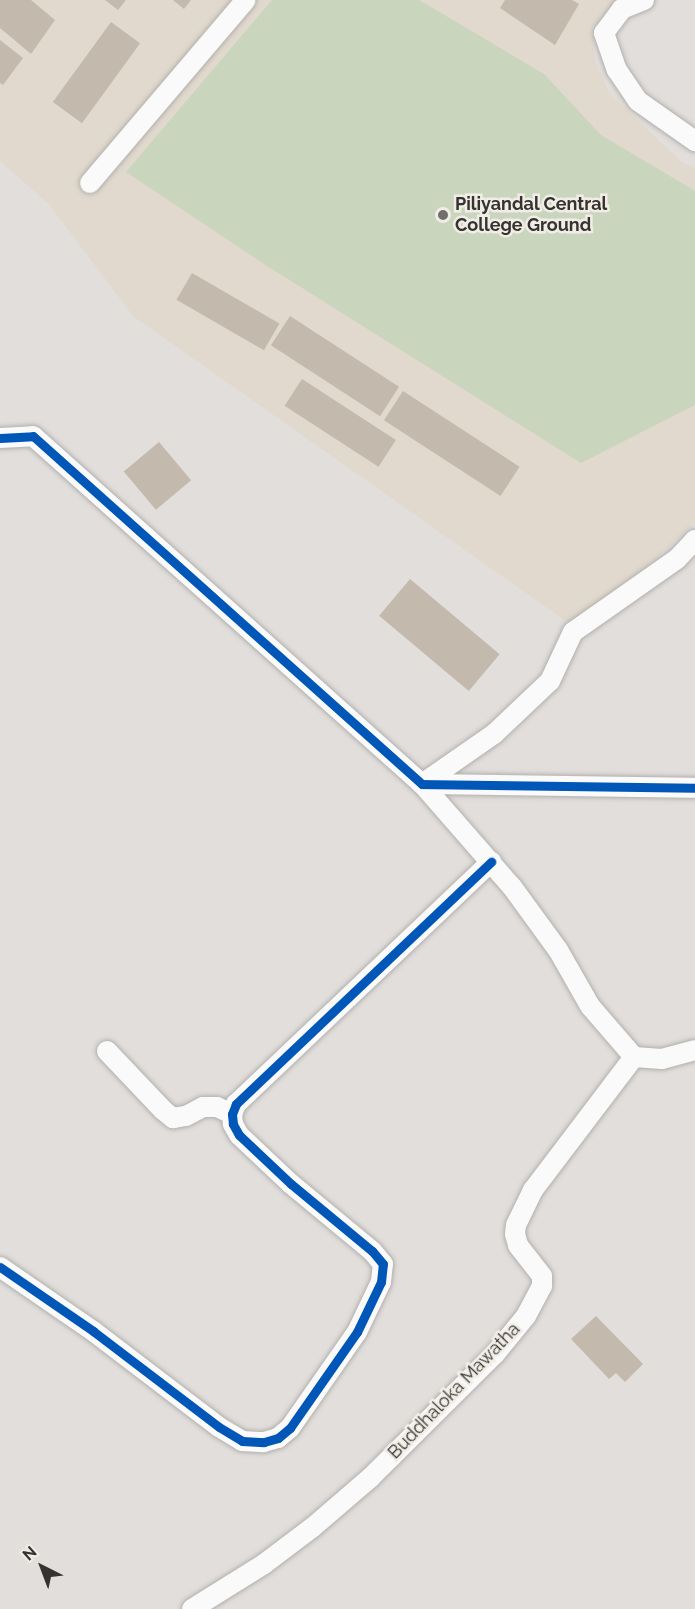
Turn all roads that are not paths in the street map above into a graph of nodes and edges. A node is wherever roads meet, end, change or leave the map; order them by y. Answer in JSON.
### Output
{"nodes":[{"id":1,"x":246,"y":0,"type":"edge"},
{"id":2,"x":644,"y":0,"type":"edge"},
{"id":3,"x":695,"y":141,"type":"edge"},
{"id":4,"x":90,"y":183,"type":"dead end"},
{"id":5,"x":0,"y":438,"type":"edge"},
{"id":6,"x":695,"y":540,"type":"edge"},
{"id":7,"x":422,"y":784,"type":"junction"},
{"id":8,"x":695,"y":788,"type":"edge"},
{"id":9,"x":491,"y":862,"type":"junction"},
{"id":10,"x":695,"y":1050,"type":"edge"},
{"id":11,"x":107,"y":1051,"type":"dead end"},
{"id":12,"x":634,"y":1057,"type":"junction"},
{"id":13,"x":232,"y":1114,"type":"junction"},
{"id":14,"x":0,"y":1267,"type":"edge"},
{"id":15,"x":192,"y":1609,"type":"edge"}],
"edges":[{"from":1,"to":4,"type":"street"},
{"from":2,"to":3,"type":"street"},
{"from":5,"to":7,"type":"street"},
{"from":6,"to":7,"type":"street"},
{"from":7,"to":8,"type":"street"},
{"from":7,"to":9,"type":"street"},
{"from":9,"to":12,"type":"street"},
{"from":9,"to":13,"type":"street"},
{"from":10,"to":12,"type":"street"},
{"from":11,"to":13,"type":"street"},
{"from":12,"to":15,"type":"street","name":"Buddhaloka Mawatha"},
{"from":13,"to":14,"type":"street"}]}
